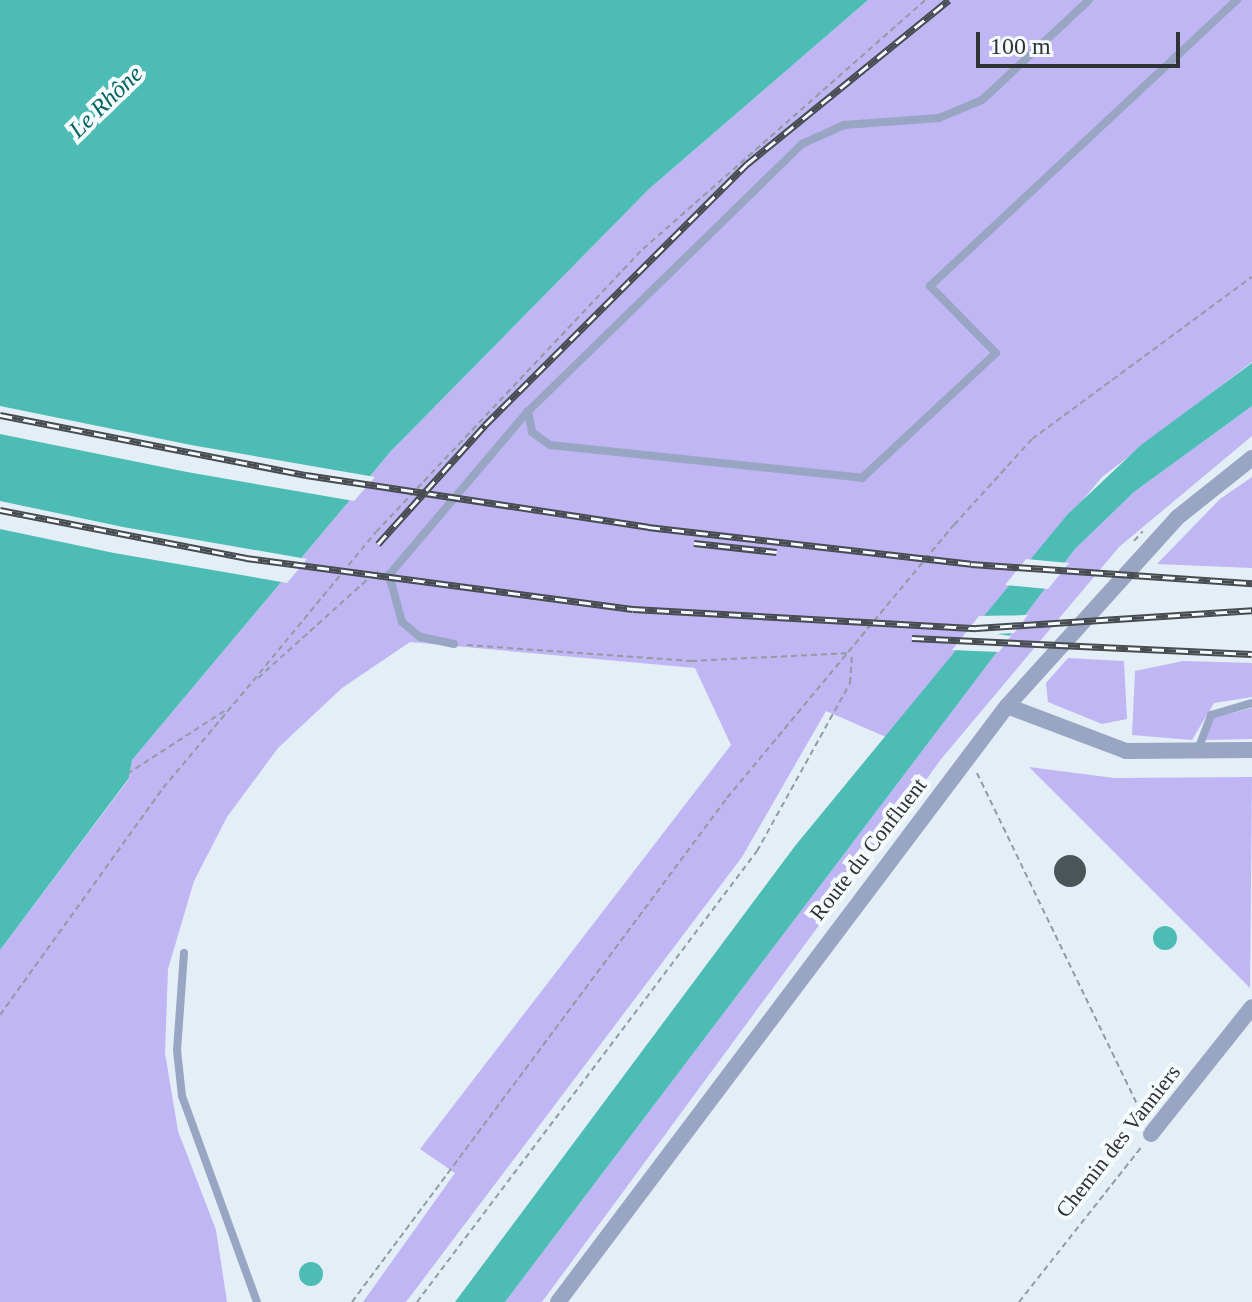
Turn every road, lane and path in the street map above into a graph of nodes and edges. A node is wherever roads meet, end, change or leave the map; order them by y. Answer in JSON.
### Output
{"nodes":[{"id":1,"x":925,"y":0,"type":"edge"},
{"id":2,"x":1089,"y":0,"type":"edge"},
{"id":3,"x":1237,"y":0,"type":"edge"},
{"id":4,"x":1252,"y":277,"type":"edge"},
{"id":5,"x":528,"y":411,"type":"junction"},
{"id":6,"x":1252,"y":458,"type":"edge"},
{"id":7,"x":395,"y":563,"type":"junction"},
{"id":8,"x":454,"y":644,"type":"joint"},
{"id":9,"x":852,"y":653,"type":"junction"},
{"id":10,"x":253,"y":681,"type":"junction"},
{"id":11,"x":1252,"y":703,"type":"edge"},
{"id":12,"x":233,"y":705,"type":"junction"},
{"id":13,"x":1007,"y":706,"type":"junction"},
{"id":14,"x":1252,"y":750,"type":"edge"},
{"id":15,"x":1197,"y":752,"type":"junction"},
{"id":16,"x":969,"y":754,"type":"junction"},
{"id":17,"x":127,"y":774,"type":"dead end"},
{"id":18,"x":184,"y":953,"type":"dead end"},
{"id":19,"x":1252,"y":1007,"type":"edge"},
{"id":20,"x":0,"y":1015,"type":"edge"},
{"id":21,"x":1151,"y":1134,"type":"junction"},
{"id":22,"x":257,"y":1302,"type":"edge"},
{"id":23,"x":352,"y":1302,"type":"edge"},
{"id":24,"x":417,"y":1302,"type":"edge"},
{"id":25,"x":558,"y":1302,"type":"edge"},
{"id":26,"x":1019,"y":1302,"type":"edge"}],
"edges":[{"from":1,"to":10,"type":"path"},
{"from":2,"to":5,"type":"lane"},
{"from":3,"to":5,"type":"lane"},
{"from":4,"to":9,"type":"path"},
{"from":5,"to":7,"type":"lane"},
{"from":6,"to":13,"type":"street","name":"Route du Confluent"},
{"from":7,"to":8,"type":"lane"},
{"from":7,"to":10,"type":"path"},
{"from":8,"to":9,"type":"path"},
{"from":9,"to":23,"type":"path"},
{"from":9,"to":24,"type":"path"},
{"from":10,"to":12,"type":"path"},
{"from":11,"to":15,"type":"lane"},
{"from":12,"to":17,"type":"path"},
{"from":12,"to":20,"type":"path"},
{"from":13,"to":15,"type":"street"},
{"from":13,"to":16,"type":"street","name":"Route du Confluent"},
{"from":14,"to":15,"type":"street"},
{"from":16,"to":21,"type":"path"},
{"from":16,"to":25,"type":"street","name":"Route du Confluent"},
{"from":18,"to":22,"type":"lane"},
{"from":19,"to":21,"type":"street","name":"Chemin des Vanniers"},
{"from":21,"to":26,"type":"path","name":"Chemin des Vanniers"}]}
